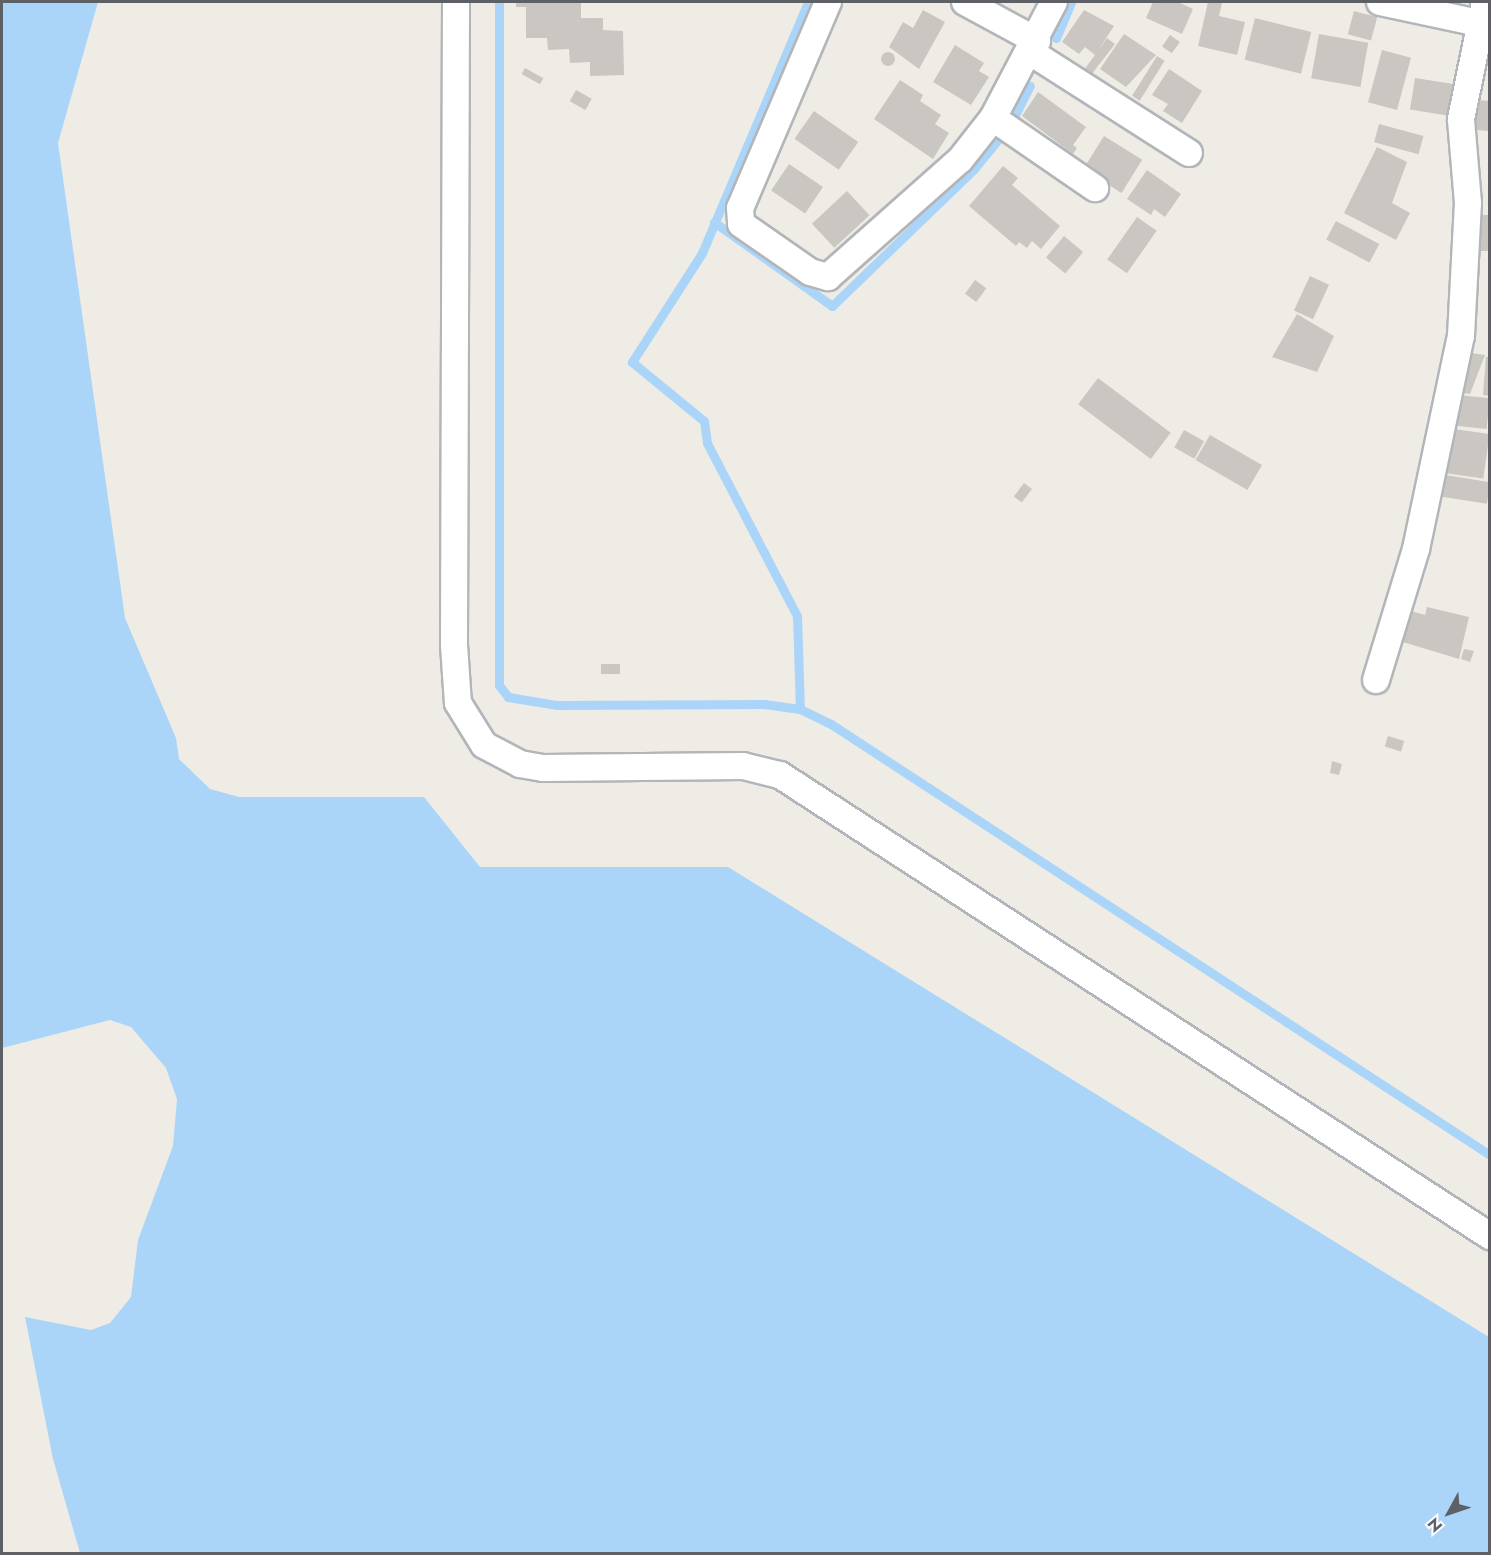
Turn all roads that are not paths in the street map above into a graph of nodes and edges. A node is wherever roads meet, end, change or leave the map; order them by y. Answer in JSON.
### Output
{"nodes":[{"id":1,"x":456,"y":2,"type":"edge"},
{"id":2,"x":828,"y":2,"type":"edge"},
{"id":3,"x":965,"y":2,"type":"edge"},
{"id":4,"x":1054,"y":2,"type":"edge"},
{"id":5,"x":1380,"y":2,"type":"edge"},
{"id":6,"x":1482,"y":12,"type":"edge"},
{"id":7,"x":1034,"y":47,"type":"junction"},
{"id":8,"x":993,"y":118,"type":"junction"},
{"id":9,"x":1189,"y":153,"type":"dead end"},
{"id":10,"x":1095,"y":189,"type":"dead end"},
{"id":11,"x":1376,"y":680,"type":"dead end"},
{"id":12,"x":1490,"y":1236,"type":"edge"}],
"edges":[{"from":1,"to":12,"type":"street"},
{"from":2,"to":8,"type":"street"},
{"from":3,"to":7,"type":"street"},
{"from":4,"to":7,"type":"street"},
{"from":5,"to":6,"type":"street"},
{"from":6,"to":11,"type":"street"},
{"from":7,"to":8,"type":"street"},
{"from":7,"to":9,"type":"street"},
{"from":8,"to":10,"type":"street"}]}
